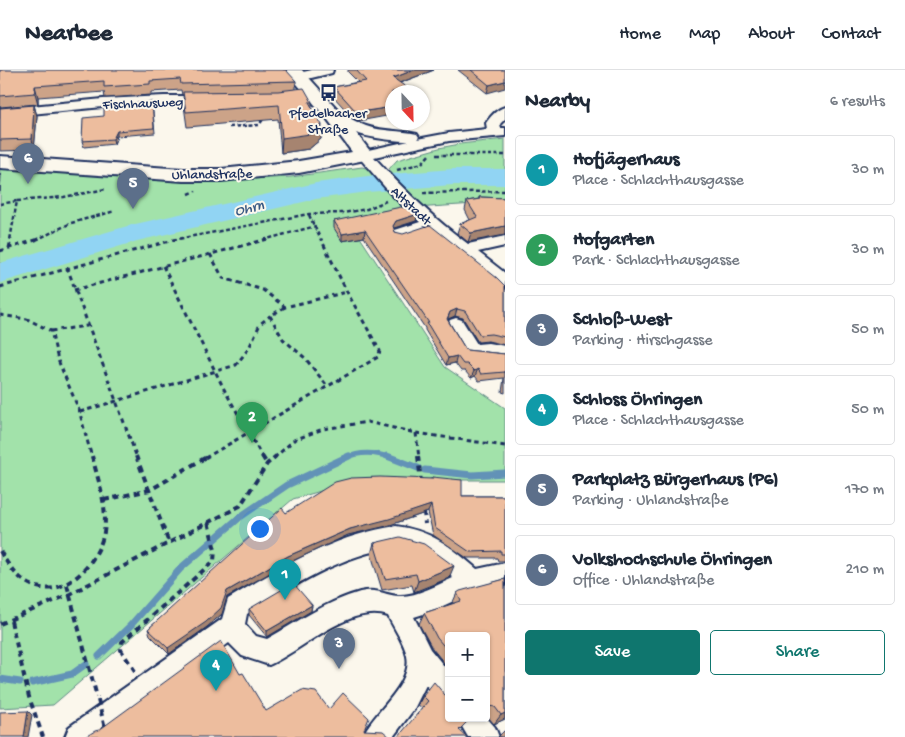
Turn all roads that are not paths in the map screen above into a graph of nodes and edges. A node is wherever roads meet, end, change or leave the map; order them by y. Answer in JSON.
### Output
{"nodes":[{"id":1,"x":327,"y":70,"type":"edge"},
{"id":2,"x":296,"y":74,"type":"edge"},
{"id":3,"x":316,"y":96,"type":"junction"},
{"id":4,"x":297,"y":98,"type":"edge"},
{"id":5,"x":219,"y":100,"type":"edge"},
{"id":6,"x":505,"y":110,"type":"edge"},
{"id":7,"x":0,"y":113,"type":"edge"},
{"id":8,"x":334,"y":116,"type":"junction"},
{"id":9,"x":500,"y":132,"type":"edge"},
{"id":10,"x":449,"y":137,"type":"junction"},
{"id":11,"x":364,"y":154,"type":"junction"},
{"id":12,"x":0,"y":162,"type":"edge"},
{"id":13,"x":432,"y":224,"type":"junction"},
{"id":14,"x":401,"y":234,"type":"edge"},
{"id":15,"x":505,"y":241,"type":"edge"},
{"id":16,"x":465,"y":250,"type":"junction"},
{"id":17,"x":505,"y":282,"type":"edge"},
{"id":18,"x":456,"y":325,"type":"dead end"},
{"id":19,"x":505,"y":353,"type":"edge"},
{"id":20,"x":505,"y":574,"type":"edge"},
{"id":21,"x":473,"y":581,"type":"junction"},
{"id":22,"x":397,"y":608,"type":"junction"},
{"id":23,"x":232,"y":626,"type":"junction"},
{"id":24,"x":420,"y":657,"type":"junction"},
{"id":25,"x":445,"y":688,"type":"edge"},
{"id":26,"x":473,"y":722,"type":"edge"},
{"id":27,"x":505,"y":734,"type":"edge"},
{"id":28,"x":79,"y":737,"type":"edge"},
{"id":29,"x":376,"y":737,"type":"edge"},
{"id":30,"x":485,"y":737,"type":"edge"},
{"id":31,"x":499,"y":737,"type":"edge"}],
"edges":[{"from":1,"to":2,"type":"street"},
{"from":2,"to":3,"type":"main road"},
{"from":3,"to":4,"type":"street"},
{"from":3,"to":8,"type":"main road"},
{"from":5,"to":7,"type":"street","name":"Fischhausweg"},
{"from":6,"to":9,"type":"street"},
{"from":8,"to":10,"type":"street"},
{"from":8,"to":11,"type":"main road"},
{"from":9,"to":10,"type":"street"},
{"from":10,"to":11,"type":"street"},
{"from":11,"to":12,"type":"main road","name":"Uhlandstraße"},
{"from":11,"to":13,"type":"street","name":"Altstadt"},
{"from":13,"to":14,"type":"street"},
{"from":13,"to":16,"type":"street","name":"Altstadt"},
{"from":15,"to":16,"type":"street"},
{"from":16,"to":17,"type":"street","name":"Altstadt"},
{"from":18,"to":19,"type":"street"},
{"from":20,"to":21,"type":"street"},
{"from":21,"to":22,"type":"street"},
{"from":21,"to":23,"type":"street"},
{"from":22,"to":23,"type":"street"},
{"from":22,"to":24,"type":"street"},
{"from":23,"to":28,"type":"street"},
{"from":24,"to":25,"type":"street"},
{"from":24,"to":29,"type":"street"},
{"from":26,"to":30,"type":"street"},
{"from":27,"to":31,"type":"street"}]}
